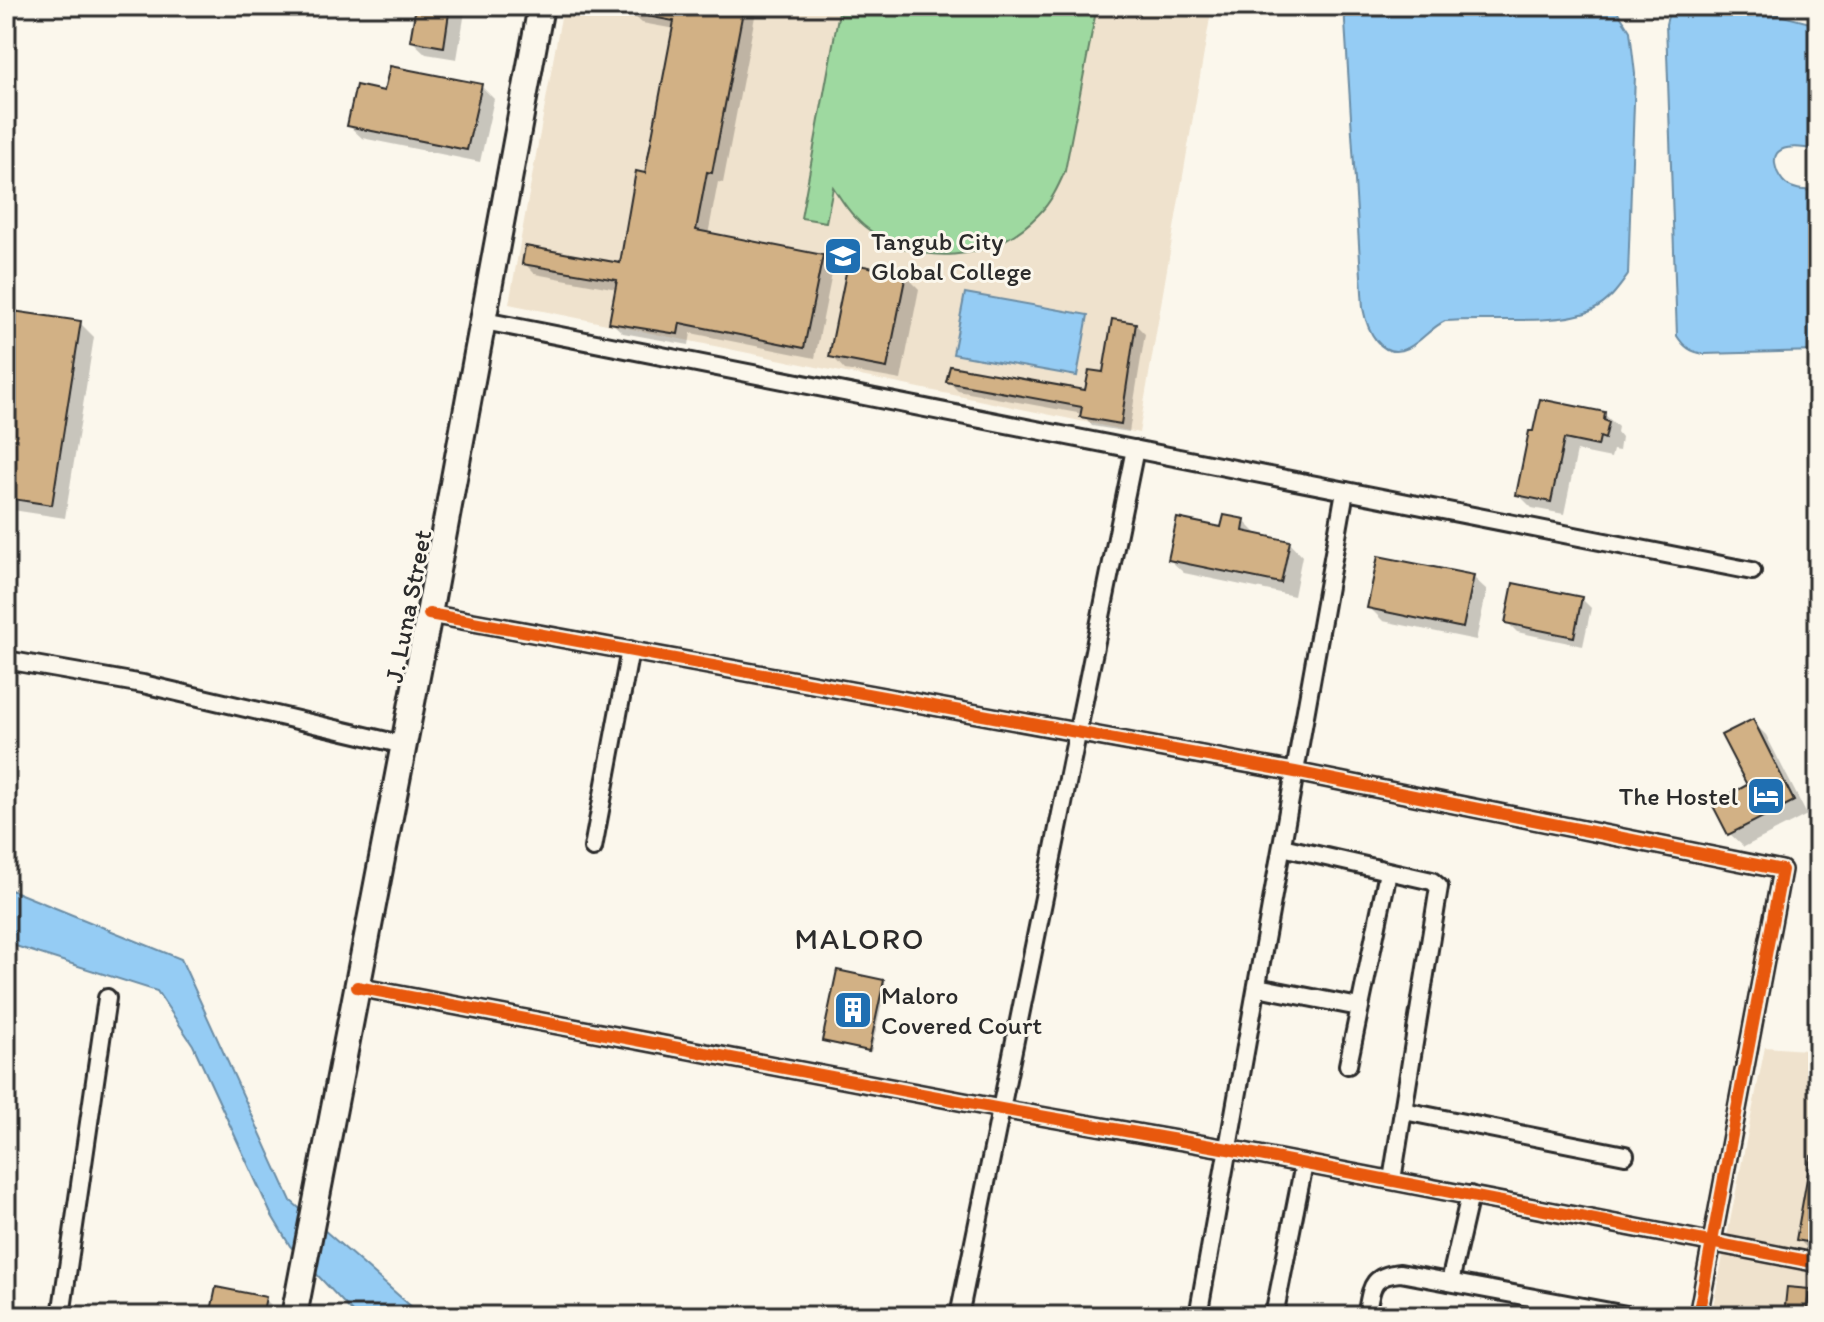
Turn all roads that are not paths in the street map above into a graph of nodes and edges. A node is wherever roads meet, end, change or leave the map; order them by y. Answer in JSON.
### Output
{"nodes":[{"id":1,"x":541,"y":6,"type":"edge"},
{"id":2,"x":484,"y":321,"type":"junction"},
{"id":3,"x":1135,"y":449,"type":"junction"},
{"id":4,"x":1345,"y":491,"type":"junction"},
{"id":5,"x":1752,"y":571,"type":"dead end"},
{"id":6,"x":429,"y":614,"type":"junction"},
{"id":7,"x":630,"y":650,"type":"junction"},
{"id":8,"x":6,"y":660,"type":"edge"},
{"id":9,"x":1077,"y":732,"type":"junction"},
{"id":10,"x":404,"y":745,"type":"junction"},
{"id":11,"x":1295,"y":772,"type":"junction"},
{"id":12,"x":1282,"y":847,"type":"junction"},
{"id":13,"x":593,"y":848,"type":"dead end"},
{"id":14,"x":1388,"y":872,"type":"junction"},
{"id":15,"x":357,"y":987,"type":"junction"},
{"id":16,"x":1257,"y":987,"type":"junction"},
{"id":17,"x":107,"y":998,"type":"dead end"},
{"id":18,"x":1359,"y":1007,"type":"junction"},
{"id":19,"x":1348,"y":1065,"type":"dead end"},
{"id":20,"x":1001,"y":1109,"type":"junction"},
{"id":21,"x":1404,"y":1111,"type":"junction"},
{"id":22,"x":1228,"y":1149,"type":"junction"},
{"id":23,"x":1625,"y":1155,"type":"dead end"},
{"id":24,"x":1304,"y":1164,"type":"junction"},
{"id":25,"x":1392,"y":1180,"type":"junction"},
{"id":26,"x":1470,"y":1195,"type":"junction"},
{"id":27,"x":1713,"y":1243,"type":"junction"},
{"id":28,"x":1818,"y":1263,"type":"edge"},
{"id":29,"x":1450,"y":1282,"type":"junction"},
{"id":30,"x":61,"y":1316,"type":"edge"},
{"id":31,"x":294,"y":1316,"type":"edge"},
{"id":32,"x":959,"y":1316,"type":"edge"},
{"id":33,"x":1198,"y":1316,"type":"edge"},
{"id":34,"x":1274,"y":1316,"type":"edge"},
{"id":35,"x":1366,"y":1316,"type":"edge"},
{"id":36,"x":1632,"y":1316,"type":"edge"},
{"id":37,"x":1698,"y":1316,"type":"edge"}],
"edges":[{"from":1,"to":2,"type":"street","name":"J. Luna Street"},
{"from":2,"to":3,"type":"street"},
{"from":2,"to":6,"type":"street","name":"J. Luna Street"},
{"from":3,"to":4,"type":"street"},
{"from":3,"to":9,"type":"street"},
{"from":4,"to":5,"type":"street"},
{"from":4,"to":11,"type":"street"},
{"from":6,"to":7,"type":"street"},
{"from":6,"to":10,"type":"street","name":"J. Luna Street"},
{"from":7,"to":9,"type":"street"},
{"from":7,"to":13,"type":"street"},
{"from":8,"to":10,"type":"street"},
{"from":9,"to":11,"type":"street"},
{"from":9,"to":20,"type":"street"},
{"from":10,"to":15,"type":"street","name":"J. Luna Street"},
{"from":11,"to":12,"type":"street"},
{"from":11,"to":27,"type":"street"},
{"from":12,"to":14,"type":"street"},
{"from":12,"to":16,"type":"street"},
{"from":14,"to":18,"type":"street"},
{"from":14,"to":21,"type":"street"},
{"from":15,"to":20,"type":"street"},
{"from":15,"to":31,"type":"street","name":"J. Luna Street"},
{"from":16,"to":18,"type":"street"},
{"from":16,"to":22,"type":"street"},
{"from":17,"to":30,"type":"street"},
{"from":18,"to":19,"type":"street"},
{"from":20,"to":22,"type":"street"},
{"from":20,"to":32,"type":"street"},
{"from":21,"to":23,"type":"street"},
{"from":21,"to":25,"type":"street"},
{"from":22,"to":24,"type":"street"},
{"from":22,"to":33,"type":"street"},
{"from":24,"to":25,"type":"street"},
{"from":24,"to":34,"type":"street"},
{"from":25,"to":26,"type":"street"},
{"from":26,"to":27,"type":"street"},
{"from":26,"to":29,"type":"street"},
{"from":27,"to":28,"type":"street"},
{"from":27,"to":37,"type":"street"},
{"from":29,"to":35,"type":"street"},
{"from":29,"to":36,"type":"street"}]}
